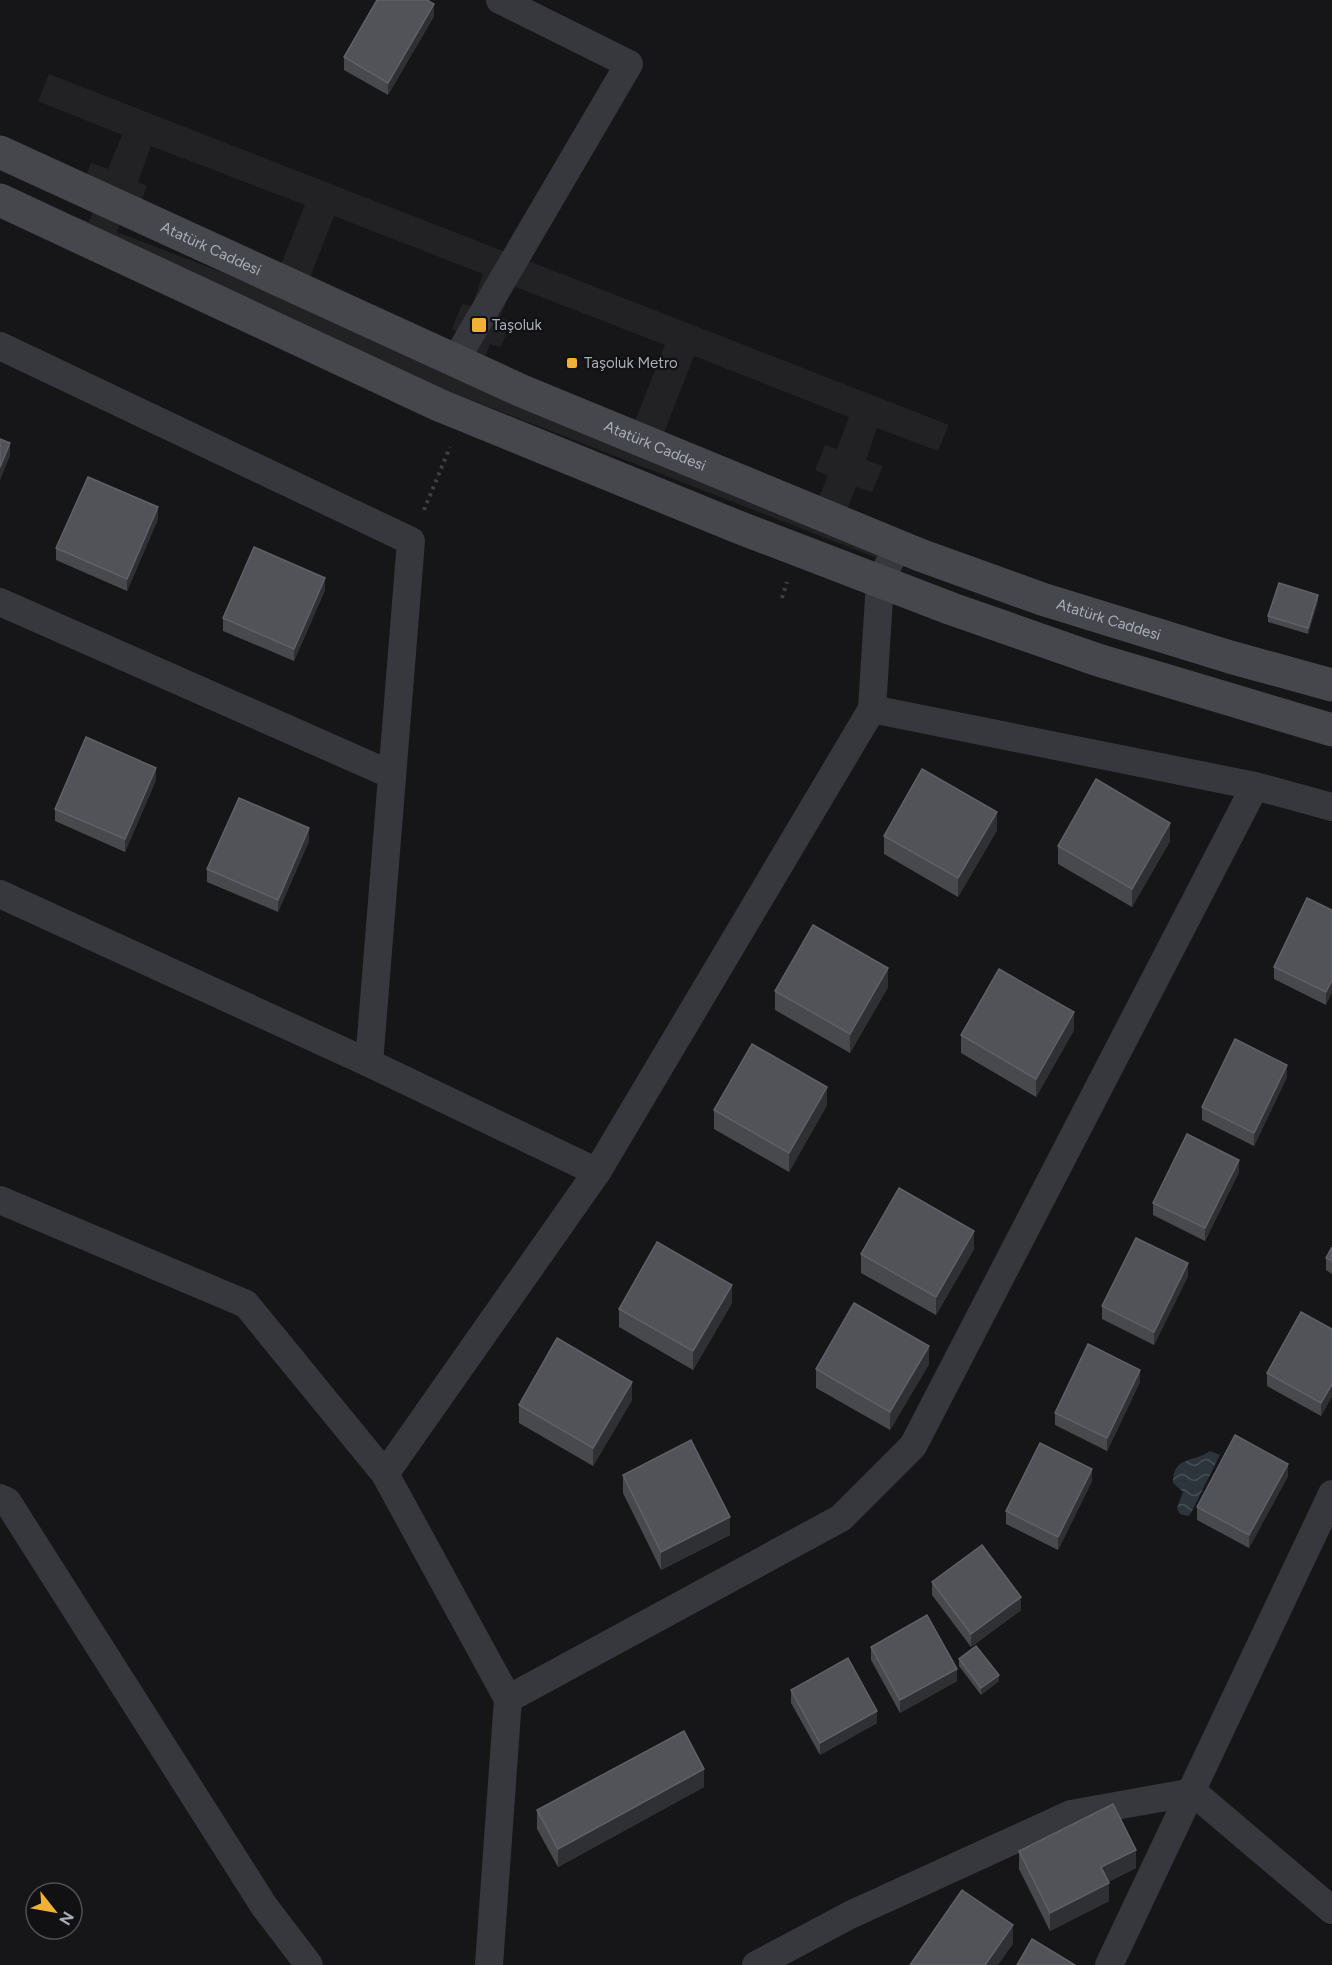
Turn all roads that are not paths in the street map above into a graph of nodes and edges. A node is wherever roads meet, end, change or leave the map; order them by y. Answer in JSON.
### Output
{"nodes":[{"id":1,"x":500,"y":0,"type":"edge"},
{"id":2,"x":0,"y":152,"type":"edge"},
{"id":3,"x":0,"y":200,"type":"edge"},
{"id":4,"x":0,"y":346,"type":"edge"},
{"id":5,"x":455,"y":361,"type":"junction"},
{"id":6,"x":898,"y":545,"type":"junction"},
{"id":7,"x":880,"y":582,"type":"junction"},
{"id":8,"x":0,"y":602,"type":"edge"},
{"id":9,"x":1332,"y":685,"type":"edge"},
{"id":10,"x":872,"y":709,"type":"junction"},
{"id":11,"x":1332,"y":730,"type":"edge"},
{"id":12,"x":392,"y":775,"type":"junction"},
{"id":13,"x":1255,"y":786,"type":"junction"},
{"id":14,"x":1332,"y":807,"type":"edge"},
{"id":15,"x":0,"y":894,"type":"edge"},
{"id":16,"x":369,"y":1063,"type":"junction"},
{"id":17,"x":597,"y":1172,"type":"junction"},
{"id":18,"x":0,"y":1200,"type":"edge"},
{"id":19,"x":385,"y":1474,"type":"junction"},
{"id":20,"x":1332,"y":1494,"type":"edge"},
{"id":21,"x":0,"y":1498,"type":"edge"},
{"id":22,"x":508,"y":1699,"type":"junction"},
{"id":23,"x":1192,"y":1792,"type":"junction"},
{"id":24,"x":1332,"y":1910,"type":"edge"},
{"id":25,"x":309,"y":1965,"type":"edge"},
{"id":26,"x":489,"y":1965,"type":"edge"},
{"id":27,"x":756,"y":1965,"type":"edge"},
{"id":28,"x":1109,"y":1965,"type":"edge"}],
"edges":[{"from":1,"to":5,"type":"street"},
{"from":2,"to":5,"type":"main road","name":"Atatürk Caddesi"},
{"from":3,"to":7,"type":"main road"},
{"from":4,"to":12,"type":"street"},
{"from":5,"to":6,"type":"main road","name":"Atatürk Caddesi"},
{"from":6,"to":7,"type":"street"},
{"from":6,"to":9,"type":"main road","name":"Atatürk Caddesi"},
{"from":7,"to":10,"type":"street"},
{"from":7,"to":11,"type":"main road"},
{"from":8,"to":12,"type":"street"},
{"from":10,"to":13,"type":"street"},
{"from":10,"to":17,"type":"street"},
{"from":12,"to":16,"type":"street"},
{"from":13,"to":14,"type":"street"},
{"from":13,"to":22,"type":"street"},
{"from":15,"to":16,"type":"street"},
{"from":16,"to":17,"type":"street"},
{"from":17,"to":19,"type":"street"},
{"from":18,"to":19,"type":"street"},
{"from":19,"to":22,"type":"street"},
{"from":20,"to":23,"type":"street"},
{"from":21,"to":25,"type":"street"},
{"from":22,"to":26,"type":"street"},
{"from":23,"to":24,"type":"street"},
{"from":23,"to":27,"type":"street"},
{"from":23,"to":28,"type":"street"}]}
